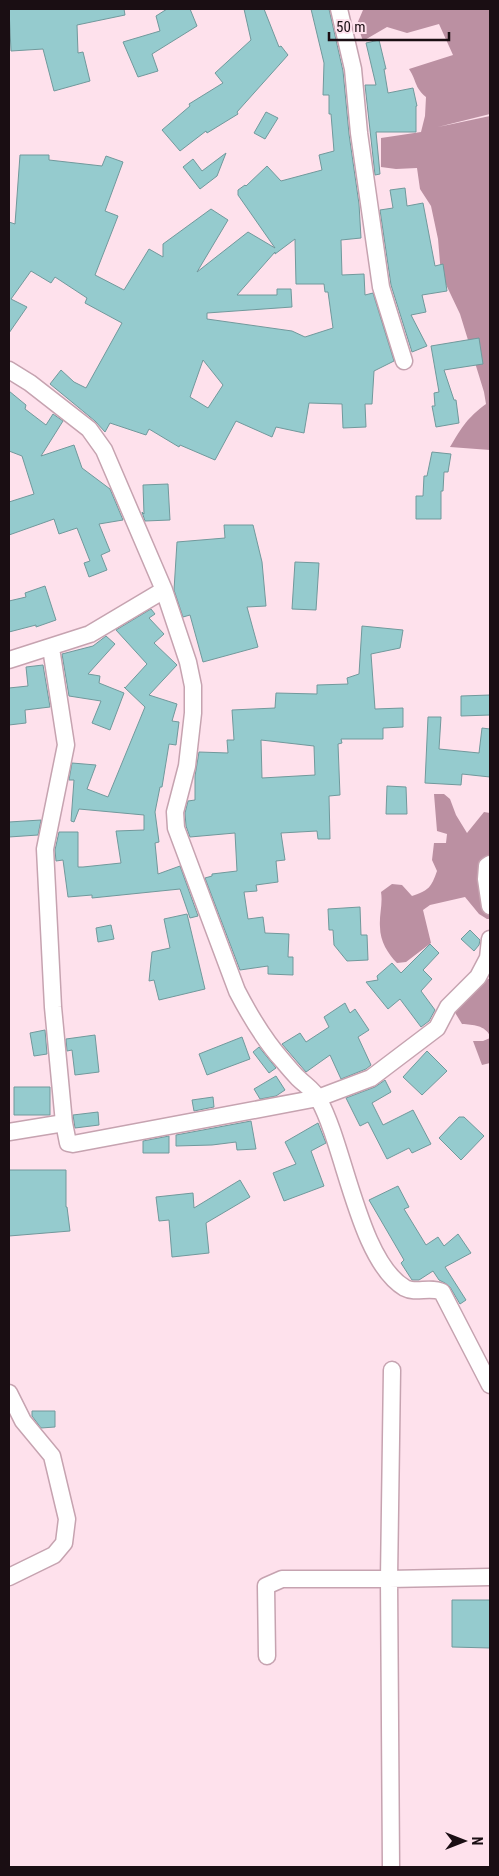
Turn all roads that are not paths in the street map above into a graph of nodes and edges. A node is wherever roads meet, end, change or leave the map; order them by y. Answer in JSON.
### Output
{"nodes":[{"id":1,"x":339,"y":9,"type":"edge"},
{"id":2,"x":404,"y":360,"type":"dead end"},
{"id":3,"x":9,"y":370,"type":"edge"},
{"id":4,"x":164,"y":590,"type":"junction"},
{"id":5,"x":51,"y":648,"type":"junction"},
{"id":6,"x":9,"y":660,"type":"edge"},
{"id":7,"x":490,"y":864,"type":"edge"},
{"id":8,"x":490,"y":906,"type":"edge"},
{"id":9,"x":490,"y":939,"type":"edge"},
{"id":10,"x":318,"y":1098,"type":"junction"},
{"id":11,"x":64,"y":1123,"type":"junction"},
{"id":12,"x":9,"y":1132,"type":"edge"},
{"id":13,"x":392,"y":1370,"type":"dead end"},
{"id":14,"x":490,"y":1385,"type":"edge"},
{"id":15,"x":9,"y":1393,"type":"edge"},
{"id":16,"x":9,"y":1577,"type":"edge"},
{"id":17,"x":490,"y":1577,"type":"edge"},
{"id":18,"x":389,"y":1580,"type":"junction"},
{"id":19,"x":267,"y":1656,"type":"dead end"},
{"id":20,"x":391,"y":1867,"type":"edge"}],
"edges":[{"from":1,"to":2,"type":"street"},
{"from":3,"to":4,"type":"street"},
{"from":4,"to":5,"type":"street"},
{"from":4,"to":10,"type":"street"},
{"from":5,"to":6,"type":"street"},
{"from":5,"to":11,"type":"street"},
{"from":7,"to":8,"type":"street"},
{"from":9,"to":10,"type":"street"},
{"from":10,"to":11,"type":"street"},
{"from":10,"to":14,"type":"street"},
{"from":11,"to":12,"type":"street"},
{"from":13,"to":18,"type":"street"},
{"from":15,"to":16,"type":"street"},
{"from":17,"to":18,"type":"street"},
{"from":18,"to":19,"type":"street"},
{"from":18,"to":20,"type":"street"}]}
